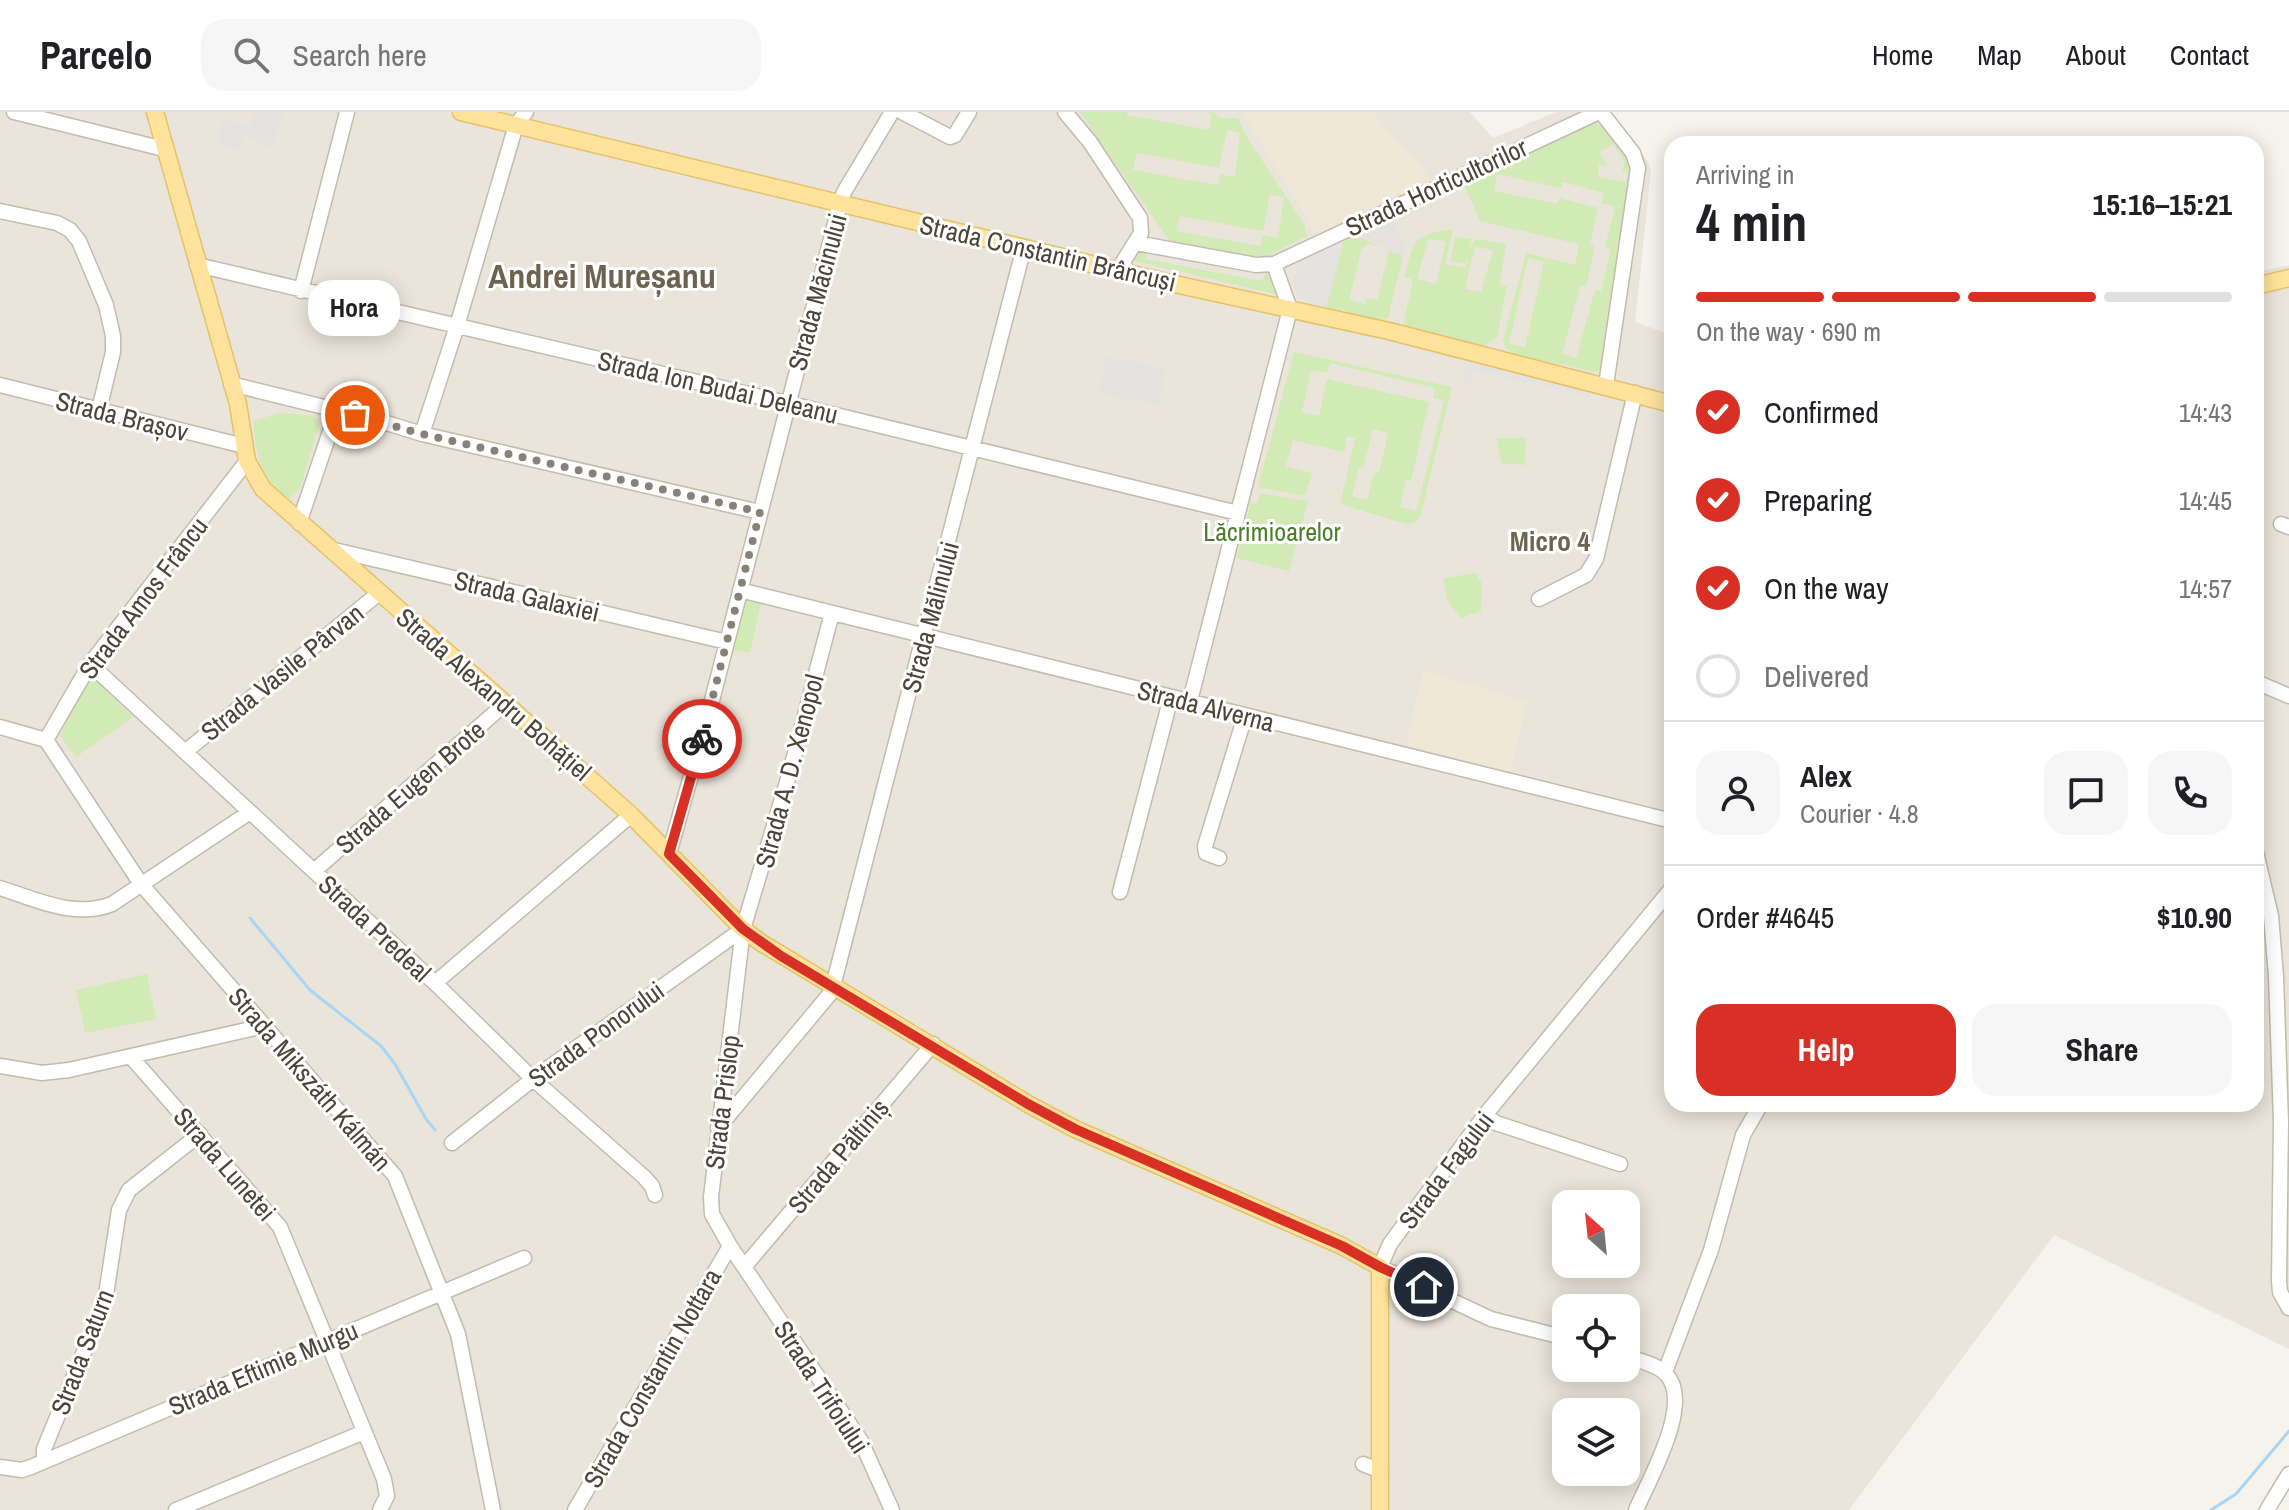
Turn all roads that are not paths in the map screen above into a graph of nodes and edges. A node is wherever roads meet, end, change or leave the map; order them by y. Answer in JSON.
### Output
{"nodes":[{"id":1,"x":14,"y":112,"type":"edge"},
{"id":2,"x":155,"y":112,"type":"edge"},
{"id":3,"x":347,"y":112,"type":"edge"},
{"id":4,"x":461,"y":112,"type":"edge"},
{"id":5,"x":892,"y":112,"type":"edge"},
{"id":6,"x":902,"y":112,"type":"edge"},
{"id":7,"x":969,"y":112,"type":"edge"},
{"id":8,"x":1065,"y":112,"type":"edge"},
{"id":9,"x":1600,"y":112,"type":"edge"},
{"id":10,"x":521,"y":118,"type":"edge"},
{"id":11,"x":164,"y":149,"type":"junction"},
{"id":12,"x":840,"y":204,"type":"junction"},
{"id":13,"x":0,"y":211,"type":"edge"},
{"id":14,"x":1136,"y":243,"type":"junction"},
{"id":15,"x":1024,"y":247,"type":"junction"},
{"id":16,"x":1274,"y":264,"type":"junction"},
{"id":17,"x":197,"y":265,"type":"junction"},
{"id":18,"x":1103,"y":267,"type":"junction"},
{"id":19,"x":1127,"y":272,"type":"junction"},
{"id":20,"x":2289,"y":278,"type":"edge"},
{"id":21,"x":2264,"y":284,"type":"edge"},
{"id":22,"x":301,"y":291,"type":"junction"},
{"id":23,"x":1290,"y":309,"type":"junction"},
{"id":24,"x":457,"y":326,"type":"junction"},
{"id":25,"x":231,"y":384,"type":"junction"},
{"id":26,"x":0,"y":385,"type":"edge"},
{"id":27,"x":1606,"y":385,"type":"junction"},
{"id":28,"x":1635,"y":393,"type":"junction"},
{"id":29,"x":1664,"y":402,"type":"edge"},
{"id":30,"x":788,"y":404,"type":"junction"},
{"id":31,"x":99,"y":410,"type":"junction"},
{"id":32,"x":337,"y":411,"type":"junction"},
{"id":33,"x":422,"y":434,"type":"junction"},
{"id":34,"x":973,"y":448,"type":"junction"},
{"id":35,"x":245,"y":454,"type":"junction"},
{"id":36,"x":760,"y":512,"type":"junction"},
{"id":37,"x":1238,"y":513,"type":"junction"},
{"id":38,"x":299,"y":523,"type":"junction"},
{"id":39,"x":328,"y":549,"type":"junction"},
{"id":40,"x":740,"y":590,"type":"junction"},
{"id":41,"x":379,"y":593,"type":"junction"},
{"id":42,"x":1539,"y":599,"type":"dead end"},
{"id":43,"x":832,"y":613,"type":"junction"},
{"id":44,"x":925,"y":635,"type":"junction"},
{"id":45,"x":727,"y":642,"type":"junction"},
{"id":46,"x":90,"y":664,"type":"junction"},
{"id":47,"x":2264,"y":685,"type":"edge"},
{"id":48,"x":2289,"y":696,"type":"edge"},
{"id":49,"x":1171,"y":697,"type":"junction"},
{"id":50,"x":1190,"y":701,"type":"junction"},
{"id":51,"x":506,"y":703,"type":"junction"},
{"id":52,"x":1245,"y":716,"type":"junction"},
{"id":53,"x":0,"y":727,"type":"edge"},
{"id":54,"x":46,"y":740,"type":"junction"},
{"id":55,"x":185,"y":752,"type":"junction"},
{"id":56,"x":250,"y":812,"type":"junction"},
{"id":57,"x":631,"y":815,"type":"junction"},
{"id":58,"x":1664,"y":819,"type":"edge"},
{"id":59,"x":669,"y":854,"type":"junction"},
{"id":60,"x":1219,"y":858,"type":"dead end"},
{"id":61,"x":314,"y":871,"type":"junction"},
{"id":62,"x":141,"y":884,"type":"junction"},
{"id":63,"x":0,"y":888,"type":"edge"},
{"id":64,"x":1120,"y":892,"type":"dead end"},
{"id":65,"x":2264,"y":892,"type":"edge"},
{"id":66,"x":1664,"y":898,"type":"edge"},
{"id":67,"x":743,"y":929,"type":"junction"},
{"id":68,"x":435,"y":983,"type":"junction"},
{"id":69,"x":833,"y":986,"type":"junction"},
{"id":70,"x":264,"y":1026,"type":"junction"},
{"id":71,"x":933,"y":1044,"type":"junction"},
{"id":72,"x":132,"y":1058,"type":"junction"},
{"id":73,"x":0,"y":1066,"type":"edge"},
{"id":74,"x":533,"y":1079,"type":"junction"},
{"id":75,"x":1756,"y":1112,"type":"edge"},
{"id":76,"x":1485,"y":1115,"type":"junction"},
{"id":77,"x":717,"y":1129,"type":"junction"},
{"id":78,"x":200,"y":1134,"type":"junction"},
{"id":79,"x":452,"y":1143,"type":"dead end"},
{"id":80,"x":1620,"y":1164,"type":"dead end"},
{"id":81,"x":655,"y":1195,"type":"dead end"},
{"id":82,"x":730,"y":1246,"type":"junction"},
{"id":83,"x":524,"y":1258,"type":"dead end"},
{"id":84,"x":744,"y":1267,"type":"junction"},
{"id":85,"x":1380,"y":1267,"type":"junction"},
{"id":86,"x":443,"y":1292,"type":"junction"},
{"id":87,"x":2289,"y":1308,"type":"edge"},
{"id":88,"x":1552,"y":1334,"type":"edge"},
{"id":89,"x":327,"y":1341,"type":"junction"},
{"id":90,"x":1640,"y":1362,"type":"edge"},
{"id":91,"x":1665,"y":1372,"type":"junction"},
{"id":92,"x":364,"y":1432,"type":"junction"},
{"id":93,"x":44,"y":1461,"type":"junction"},
{"id":94,"x":1363,"y":1464,"type":"dead end"},
{"id":95,"x":0,"y":1467,"type":"edge"},
{"id":96,"x":1381,"y":1471,"type":"junction"},
{"id":97,"x":2289,"y":1474,"type":"edge"},
{"id":98,"x":382,"y":1506,"type":"edge"},
{"id":99,"x":176,"y":1510,"type":"edge"},
{"id":100,"x":493,"y":1510,"type":"edge"},
{"id":101,"x":575,"y":1510,"type":"edge"},
{"id":102,"x":892,"y":1510,"type":"edge"},
{"id":103,"x":1380,"y":1510,"type":"edge"},
{"id":104,"x":1636,"y":1510,"type":"edge"},
{"id":105,"x":2267,"y":1510,"type":"edge"}],
"edges":[{"from":1,"to":11,"type":"street"},
{"from":2,"to":11,"type":"main road"},
{"from":3,"to":22,"type":"street"},
{"from":4,"to":10,"type":"main road","name":"Strada Constantin Brâncuși"},
{"from":5,"to":12,"type":"street","name":"Strada Măcinului"},
{"from":6,"to":7,"type":"street"},
{"from":8,"to":14,"type":"street"},
{"from":9,"to":16,"type":"street","name":"Strada Horticultorilor"},
{"from":9,"to":27,"type":"street","name":"Strada Horticultorilor"},
{"from":10,"to":12,"type":"main road","name":"Strada Constantin Brâncuși"},
{"from":10,"to":24,"type":"street"},
{"from":11,"to":17,"type":"main road"},
{"from":12,"to":15,"type":"main road","name":"Strada Constantin Brâncuși"},
{"from":12,"to":30,"type":"street","name":"Strada Măcinului"},
{"from":13,"to":31,"type":"street"},
{"from":14,"to":16,"type":"street","name":"Strada Horticultorilor"},
{"from":14,"to":18,"type":"street"},
{"from":14,"to":19,"type":"street"},
{"from":15,"to":18,"type":"main road","name":"Strada Constantin Brâncuși"},
{"from":15,"to":34,"type":"street","name":"Strada Mălinului"},
{"from":16,"to":23,"type":"street"},
{"from":17,"to":22,"type":"street","name":"Strada Ion Budai Deleanu"},
{"from":17,"to":25,"type":"main road"},
{"from":18,"to":19,"type":"main road","name":"Strada Constantin Brâncuși"},
{"from":19,"to":23,"type":"main road","name":"Strada Constantin Brâncuși"},
{"from":20,"to":21,"type":"main road"},
{"from":22,"to":24,"type":"street","name":"Strada Ion Budai Deleanu"},
{"from":23,"to":27,"type":"main road","name":"Strada Constantin Brâncuși"},
{"from":23,"to":37,"type":"street"},
{"from":24,"to":30,"type":"street","name":"Strada Ion Budai Deleanu"},
{"from":24,"to":33,"type":"street"},
{"from":25,"to":32,"type":"street"},
{"from":25,"to":35,"type":"main road"},
{"from":26,"to":31,"type":"street","name":"Strada Brașov"},
{"from":27,"to":28,"type":"main road","name":"Strada Constantin Brâncuși"},
{"from":28,"to":29,"type":"main road","name":"Strada Constantin Brâncuși"},
{"from":28,"to":42,"type":"street"},
{"from":30,"to":34,"type":"street","name":"Strada Ion Budai Deleanu"},
{"from":30,"to":36,"type":"street","name":"Strada Măcinului"},
{"from":31,"to":35,"type":"street","name":"Strada Brașov"},
{"from":32,"to":33,"type":"street"},
{"from":32,"to":38,"type":"street"},
{"from":33,"to":36,"type":"street"},
{"from":34,"to":37,"type":"street","name":"Strada Ion Budai Deleanu"},
{"from":34,"to":44,"type":"street","name":"Strada Mălinului"},
{"from":35,"to":38,"type":"main road","name":"Strada Alexandru Bohățiel"},
{"from":35,"to":46,"type":"street","name":"Strada Amos Frâncu"},
{"from":36,"to":40,"type":"street","name":"Strada Măcinului"},
{"from":37,"to":50,"type":"street"},
{"from":38,"to":39,"type":"main road","name":"Strada Alexandru Bohățiel"},
{"from":39,"to":41,"type":"main road","name":"Strada Alexandru Bohățiel"},
{"from":39,"to":45,"type":"street","name":"Strada Galaxiei"},
{"from":40,"to":43,"type":"street","name":"Strada Alverna"},
{"from":40,"to":45,"type":"street","name":"Strada Măcinului"},
{"from":41,"to":51,"type":"main road","name":"Strada Alexandru Bohățiel"},
{"from":41,"to":55,"type":"street","name":"Strada Vasile Pârvan"},
{"from":43,"to":44,"type":"street","name":"Strada Alverna"},
{"from":43,"to":67,"type":"street","name":"Strada A. D. Xenopol"},
{"from":44,"to":49,"type":"street","name":"Strada Alverna"},
{"from":44,"to":69,"type":"street","name":"Strada Mălinului"},
{"from":45,"to":59,"type":"street","name":"Strada Măcinului"},
{"from":46,"to":54,"type":"street","name":"Strada Amos Frâncu"},
{"from":46,"to":55,"type":"street","name":"Strada Predeal"},
{"from":47,"to":48,"type":"street"},
{"from":49,"to":50,"type":"street","name":"Strada Alverna"},
{"from":49,"to":64,"type":"street"},
{"from":50,"to":52,"type":"street","name":"Strada Alverna"},
{"from":51,"to":57,"type":"main road","name":"Strada Alexandru Bohățiel"},
{"from":51,"to":61,"type":"street","name":"Strada Eugen Brote"},
{"from":52,"to":58,"type":"street","name":"Strada Alverna"},
{"from":52,"to":60,"type":"street"},
{"from":53,"to":54,"type":"street"},
{"from":54,"to":62,"type":"street","name":"Strada Mikszáth Kálmán"},
{"from":55,"to":56,"type":"street","name":"Strada Predeal"},
{"from":56,"to":61,"type":"street","name":"Strada Predeal"},
{"from":56,"to":62,"type":"street"},
{"from":57,"to":59,"type":"main road","name":"Strada Alexandru Bohățiel"},
{"from":57,"to":68,"type":"street"},
{"from":59,"to":67,"type":"main road","name":"Strada Alexandru Bohățiel"},
{"from":61,"to":68,"type":"street","name":"Strada Predeal"},
{"from":62,"to":63,"type":"street"},
{"from":62,"to":70,"type":"street","name":"Strada Mikszáth Kálmán"},
{"from":65,"to":87,"type":"street"},
{"from":66,"to":76,"type":"street","name":"Strada Fagului"},
{"from":67,"to":69,"type":"main road","name":"Strada Alexandru Bohățiel"},
{"from":67,"to":74,"type":"street","name":"Strada Ponorului"},
{"from":67,"to":77,"type":"street","name":"Strada Prislop"},
{"from":68,"to":74,"type":"street","name":"Strada Predeal"},
{"from":69,"to":71,"type":"main road","name":"Strada Alexandru Bohățiel"},
{"from":69,"to":77,"type":"street"},
{"from":70,"to":72,"type":"street"},
{"from":70,"to":86,"type":"street","name":"Strada Mikszáth Kálmán"},
{"from":71,"to":84,"type":"street","name":"Strada Păltiniș"},
{"from":71,"to":85,"type":"main road","name":"Strada Alexandru Bohățiel"},
{"from":72,"to":73,"type":"street"},
{"from":72,"to":78,"type":"street","name":"Strada Lunetei"},
{"from":74,"to":79,"type":"street","name":"Strada Ponorului"},
{"from":74,"to":81,"type":"street","name":"Strada Predeal"},
{"from":75,"to":91,"type":"street"},
{"from":76,"to":80,"type":"street"},
{"from":76,"to":85,"type":"street","name":"Strada Fagului"},
{"from":77,"to":82,"type":"street","name":"Strada Prislop"},
{"from":78,"to":89,"type":"street","name":"Strada Lunetei"},
{"from":78,"to":93,"type":"street","name":"Strada Saturn"},
{"from":82,"to":84,"type":"street","name":"Strada Prislop"},
{"from":82,"to":101,"type":"street","name":"Strada Constantin Nottara"},
{"from":83,"to":86,"type":"street","name":"Strada Eftimie Murgu"},
{"from":84,"to":102,"type":"street","name":"Strada Trifoiului"},
{"from":85,"to":88,"type":"street"},
{"from":85,"to":96,"type":"main road","name":"Strada Fagului"},
{"from":86,"to":89,"type":"street","name":"Strada Eftimie Murgu"},
{"from":86,"to":100,"type":"street","name":"Strada Mikszáth Kálmán"},
{"from":89,"to":92,"type":"street","name":"Strada Lunetei"},
{"from":89,"to":93,"type":"street","name":"Strada Eftimie Murgu"},
{"from":90,"to":91,"type":"street"},
{"from":91,"to":104,"type":"street"},
{"from":92,"to":98,"type":"street","name":"Strada Lunetei"},
{"from":92,"to":99,"type":"street"},
{"from":93,"to":95,"type":"street","name":"Strada Eftimie Murgu"},
{"from":94,"to":96,"type":"street"},
{"from":96,"to":103,"type":"main road","name":"Strada Fagului"},
{"from":97,"to":105,"type":"street"}]}
